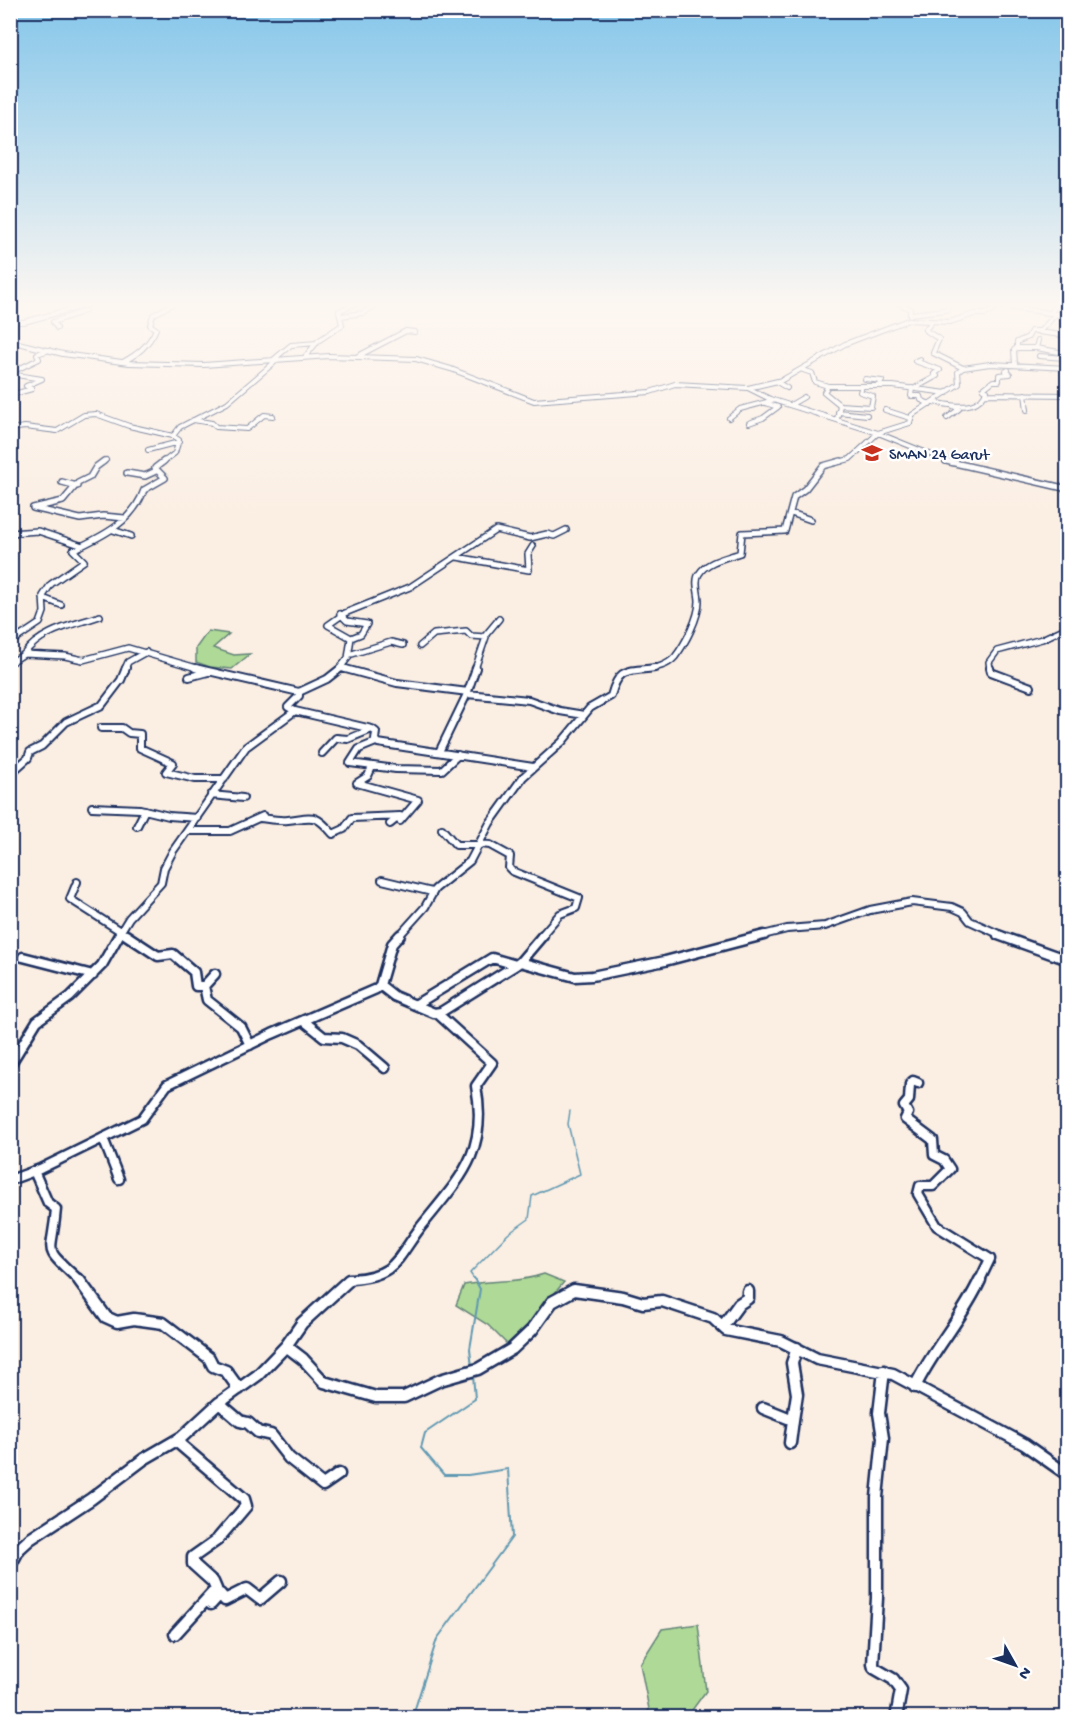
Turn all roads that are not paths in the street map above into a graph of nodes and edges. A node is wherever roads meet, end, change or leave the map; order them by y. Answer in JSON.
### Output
{"nodes":[{"id":1,"x":34,"y":383,"type":"edge"},
{"id":2,"x":253,"y":383,"type":"edge"},
{"id":3,"x":484,"y":383,"type":"edge"},
{"id":4,"x":774,"y":383,"type":"edge"},
{"id":5,"x":778,"y":383,"type":"edge"},
{"id":6,"x":817,"y":383,"type":"edge"},
{"id":7,"x":834,"y":383,"type":"edge"},
{"id":8,"x":881,"y":383,"type":"edge"},
{"id":9,"x":924,"y":383,"type":"edge"},
{"id":10,"x":959,"y":383,"type":"edge"},
{"id":11,"x":991,"y":383,"type":"edge"},
{"id":12,"x":829,"y":386,"type":"junction"},
{"id":13,"x":862,"y":386,"type":"junction"},
{"id":14,"x":879,"y":386,"type":"junction"},
{"id":15,"x":748,"y":388,"type":"junction"},
{"id":16,"x":788,"y":388,"type":"dead end"},
{"id":17,"x":913,"y":388,"type":"junction"},
{"id":18,"x":947,"y":393,"type":"junction"},
{"id":19,"x":985,"y":394,"type":"junction"},
{"id":20,"x":1025,"y":394,"type":"junction"},
{"id":21,"x":10,"y":395,"type":"edge"},
{"id":22,"x":1068,"y":395,"type":"edge"},
{"id":23,"x":804,"y":397,"type":"dead end"},
{"id":24,"x":774,"y":400,"type":"junction"},
{"id":25,"x":765,"y":403,"type":"junction"},
{"id":26,"x":932,"y":403,"type":"junction"},
{"id":27,"x":792,"y":404,"type":"junction"},
{"id":28,"x":814,"y":404,"type":"dead end"},
{"id":29,"x":840,"y":405,"type":"junction"},
{"id":30,"x":950,"y":405,"type":"junction"},
{"id":31,"x":808,"y":409,"type":"junction"},
{"id":32,"x":885,"y":410,"type":"dead end"},
{"id":33,"x":1027,"y":410,"type":"dead end"},
{"id":34,"x":838,"y":412,"type":"junction"},
{"id":35,"x":273,"y":416,"type":"dead end"},
{"id":36,"x":729,"y":418,"type":"dead end"},
{"id":37,"x":920,"y":418,"type":"dead end"},
{"id":38,"x":947,"y":418,"type":"dead end"},
{"id":39,"x":837,"y":419,"type":"junction"},
{"id":40,"x":911,"y":419,"type":"junction"},
{"id":41,"x":193,"y":420,"type":"junction"},
{"id":42,"x":863,"y":420,"type":"dead end"},
{"id":43,"x":748,"y":423,"type":"dead end"},
{"id":44,"x":871,"y":426,"type":"dead end"},
{"id":45,"x":10,"y":429,"type":"edge"},
{"id":46,"x":885,"y":431,"type":"junction"},
{"id":47,"x":878,"y":433,"type":"junction"},
{"id":48,"x":173,"y":436,"type":"junction"},
{"id":49,"x":179,"y":442,"type":"junction"},
{"id":50,"x":148,"y":450,"type":"dead end"},
{"id":51,"x":106,"y":459,"type":"dead end"},
{"id":52,"x":156,"y":471,"type":"junction"},
{"id":53,"x":127,"y":472,"type":"dead end"},
{"id":54,"x":62,"y":482,"type":"dead end"},
{"id":55,"x":77,"y":486,"type":"junction"},
{"id":56,"x":1068,"y":489,"type":"edge"},
{"id":57,"x":791,"y":513,"type":"junction"},
{"id":58,"x":124,"y":518,"type":"junction"},
{"id":59,"x":811,"y":520,"type":"dead end"},
{"id":60,"x":113,"y":530,"type":"junction"},
{"id":61,"x":566,"y":530,"type":"dead end"},
{"id":62,"x":10,"y":533,"type":"edge"},
{"id":63,"x":131,"y":536,"type":"dead end"},
{"id":64,"x":80,"y":545,"type":"junction"},
{"id":65,"x":533,"y":546,"type":"dead end"},
{"id":66,"x":457,"y":557,"type":"junction"},
{"id":67,"x":43,"y":598,"type":"junction"},
{"id":68,"x":61,"y":605,"type":"dead end"},
{"id":69,"x":340,"y":614,"type":"junction"},
{"id":70,"x":100,"y":616,"type":"dead end"},
{"id":71,"x":499,"y":619,"type":"dead end"},
{"id":72,"x":1068,"y":627,"type":"edge"},
{"id":73,"x":484,"y":637,"type":"junction"},
{"id":74,"x":351,"y":638,"type":"junction"},
{"id":75,"x":10,"y":643,"type":"edge"},
{"id":76,"x":403,"y":645,"type":"dead end"},
{"id":77,"x":420,"y":646,"type":"dead end"},
{"id":78,"x":146,"y":652,"type":"junction"},
{"id":79,"x":24,"y":654,"type":"junction"},
{"id":80,"x":352,"y":654,"type":"junction"},
{"id":81,"x":10,"y":663,"type":"edge"},
{"id":82,"x":342,"y":668,"type":"junction"},
{"id":83,"x":208,"y":672,"type":"junction"},
{"id":84,"x":189,"y":677,"type":"dead end"},
{"id":85,"x":1031,"y":687,"type":"dead end"},
{"id":86,"x":299,"y":692,"type":"junction"},
{"id":87,"x":467,"y":693,"type":"junction"},
{"id":88,"x":295,"y":711,"type":"junction"},
{"id":89,"x":584,"y":715,"type":"junction"},
{"id":90,"x":101,"y":728,"type":"dead end"},
{"id":91,"x":372,"y":729,"type":"junction"},
{"id":92,"x":376,"y":742,"type":"junction"},
{"id":93,"x":439,"y":752,"type":"junction"},
{"id":94,"x":322,"y":753,"type":"dead end"},
{"id":95,"x":458,"y":755,"type":"junction"},
{"id":96,"x":372,"y":767,"type":"junction"},
{"id":97,"x":533,"y":767,"type":"junction"},
{"id":98,"x":10,"y":774,"type":"edge"},
{"id":99,"x":224,"y":779,"type":"junction"},
{"id":100,"x":211,"y":795,"type":"junction"},
{"id":101,"x":243,"y":798,"type":"dead end"},
{"id":102,"x":92,"y":807,"type":"dead end"},
{"id":103,"x":145,"y":810,"type":"junction"},
{"id":104,"x":197,"y":818,"type":"junction"},
{"id":105,"x":137,"y":826,"type":"dead end"},
{"id":106,"x":442,"y":829,"type":"dead end"},
{"id":107,"x":189,"y":831,"type":"junction"},
{"id":108,"x":481,"y":845,"type":"junction"},
{"id":109,"x":382,"y":880,"type":"dead end"},
{"id":110,"x":77,"y":882,"type":"dead end"},
{"id":111,"x":432,"y":892,"type":"junction"},
{"id":112,"x":121,"y":934,"type":"junction"},
{"id":113,"x":23,"y":957,"type":"dead end"},
{"id":114,"x":1068,"y":957,"type":"edge"},
{"id":115,"x":518,"y":964,"type":"junction"},
{"id":116,"x":215,"y":974,"type":"dead end"},
{"id":117,"x":93,"y":975,"type":"junction"},
{"id":118,"x":204,"y":986,"type":"junction"},
{"id":119,"x":380,"y":986,"type":"junction"},
{"id":120,"x":416,"y":1005,"type":"junction"},
{"id":121,"x":437,"y":1013,"type":"junction"},
{"id":122,"x":304,"y":1021,"type":"junction"},
{"id":123,"x":250,"y":1045,"type":"junction"},
{"id":124,"x":10,"y":1065,"type":"edge"},
{"id":125,"x":386,"y":1068,"type":"dead end"},
{"id":126,"x":918,"y":1083,"type":"dead end"},
{"id":127,"x":103,"y":1138,"type":"junction"},
{"id":128,"x":34,"y":1172,"type":"junction"},
{"id":129,"x":119,"y":1179,"type":"dead end"},
{"id":130,"x":10,"y":1180,"type":"edge"},
{"id":131,"x":748,"y":1291,"type":"dead end"},
{"id":132,"x":723,"y":1326,"type":"junction"},
{"id":133,"x":286,"y":1346,"type":"junction"},
{"id":134,"x":797,"y":1348,"type":"junction"},
{"id":135,"x":884,"y":1371,"type":"junction"},
{"id":136,"x":915,"y":1387,"type":"junction"},
{"id":137,"x":239,"y":1389,"type":"junction"},
{"id":138,"x":219,"y":1403,"type":"junction"},
{"id":139,"x":763,"y":1408,"type":"dead end"},
{"id":140,"x":793,"y":1420,"type":"junction"},
{"id":141,"x":176,"y":1441,"type":"junction"},
{"id":142,"x":790,"y":1443,"type":"dead end"},
{"id":143,"x":339,"y":1474,"type":"dead end"},
{"id":144,"x":1068,"y":1475,"type":"edge"},
{"id":145,"x":10,"y":1566,"type":"edge"},
{"id":146,"x":281,"y":1581,"type":"dead end"},
{"id":147,"x":896,"y":1718,"type":"edge"}],
"edges":[{"from":1,"to":21,"type":"street"},
{"from":2,"to":41,"type":"street"},
{"from":3,"to":15,"type":"street"},
{"from":4,"to":15,"type":"street"},
{"from":5,"to":16,"type":"street"},
{"from":6,"to":12,"type":"street"},
{"from":7,"to":12,"type":"street"},
{"from":8,"to":14,"type":"street"},
{"from":9,"to":17,"type":"street"},
{"from":10,"to":18,"type":"street"},
{"from":11,"to":19,"type":"street"},
{"from":12,"to":13,"type":"street"},
{"from":12,"to":29,"type":"street"},
{"from":13,"to":14,"type":"street"},
{"from":13,"to":29,"type":"street"},
{"from":14,"to":17,"type":"street"},
{"from":15,"to":24,"type":"street"},
{"from":17,"to":18,"type":"street"},
{"from":17,"to":26,"type":"street"},
{"from":18,"to":26,"type":"street"},
{"from":19,"to":20,"type":"street"},
{"from":19,"to":30,"type":"street"},
{"from":20,"to":22,"type":"street"},
{"from":20,"to":33,"type":"street"},
{"from":23,"to":27,"type":"street"},
{"from":24,"to":25,"type":"street"},
{"from":24,"to":27,"type":"street"},
{"from":25,"to":36,"type":"street"},
{"from":25,"to":43,"type":"street"},
{"from":26,"to":30,"type":"street"},
{"from":26,"to":40,"type":"street"},
{"from":27,"to":31,"type":"street"},
{"from":28,"to":31,"type":"street"},
{"from":29,"to":34,"type":"street"},
{"from":30,"to":38,"type":"street"},
{"from":31,"to":39,"type":"street"},
{"from":32,"to":40,"type":"street"},
{"from":34,"to":39,"type":"street"},
{"from":34,"to":42,"type":"street"},
{"from":35,"to":41,"type":"street"},
{"from":37,"to":40,"type":"street"},
{"from":39,"to":47,"type":"street"},
{"from":40,"to":46,"type":"street"},
{"from":41,"to":48,"type":"street"},
{"from":44,"to":46,"type":"street"},
{"from":45,"to":48,"type":"street"},
{"from":46,"to":47,"type":"street"},
{"from":47,"to":56,"type":"street"},
{"from":47,"to":57,"type":"street"},
{"from":48,"to":49,"type":"street"},
{"from":49,"to":50,"type":"street"},
{"from":49,"to":52,"type":"street"},
{"from":51,"to":55,"type":"street"},
{"from":52,"to":53,"type":"street"},
{"from":52,"to":58,"type":"street"},
{"from":54,"to":55,"type":"street"},
{"from":55,"to":58,"type":"street"},
{"from":57,"to":59,"type":"street"},
{"from":57,"to":89,"type":"street"},
{"from":58,"to":60,"type":"street"},
{"from":60,"to":63,"type":"street"},
{"from":60,"to":64,"type":"street"},
{"from":61,"to":66,"type":"street"},
{"from":62,"to":64,"type":"street"},
{"from":64,"to":67,"type":"street"},
{"from":65,"to":66,"type":"street"},
{"from":66,"to":69,"type":"street"},
{"from":67,"to":68,"type":"street"},
{"from":67,"to":75,"type":"street"},
{"from":69,"to":74,"type":"street"},
{"from":69,"to":74,"type":"street"},
{"from":70,"to":79,"type":"street"},
{"from":71,"to":73,"type":"street"},
{"from":72,"to":85,"type":"street"},
{"from":73,"to":77,"type":"street"},
{"from":73,"to":87,"type":"street"},
{"from":74,"to":80,"type":"street"},
{"from":76,"to":80,"type":"street"},
{"from":78,"to":79,"type":"street"},
{"from":78,"to":83,"type":"street"},
{"from":78,"to":98,"type":"street"},
{"from":79,"to":81,"type":"street"},
{"from":80,"to":82,"type":"street"},
{"from":82,"to":86,"type":"street"},
{"from":82,"to":87,"type":"street"},
{"from":83,"to":84,"type":"street"},
{"from":83,"to":86,"type":"street"},
{"from":86,"to":88,"type":"street"},
{"from":87,"to":89,"type":"street"},
{"from":87,"to":93,"type":"street"},
{"from":88,"to":91,"type":"street"},
{"from":88,"to":99,"type":"street"},
{"from":89,"to":97,"type":"street"},
{"from":90,"to":99,"type":"street"},
{"from":91,"to":92,"type":"street"},
{"from":91,"to":94,"type":"street"},
{"from":92,"to":93,"type":"street"},
{"from":92,"to":96,"type":"street"},
{"from":93,"to":95,"type":"street"},
{"from":95,"to":96,"type":"street"},
{"from":95,"to":97,"type":"street"},
{"from":96,"to":107,"type":"street"},
{"from":97,"to":108,"type":"street"},
{"from":99,"to":100,"type":"street"},
{"from":100,"to":101,"type":"street"},
{"from":100,"to":104,"type":"street"},
{"from":102,"to":103,"type":"street"},
{"from":103,"to":104,"type":"street"},
{"from":103,"to":105,"type":"street"},
{"from":104,"to":107,"type":"street"},
{"from":106,"to":108,"type":"street"},
{"from":107,"to":112,"type":"street"},
{"from":108,"to":111,"type":"street"},
{"from":108,"to":115,"type":"street"},
{"from":109,"to":111,"type":"street"},
{"from":110,"to":112,"type":"street"},
{"from":111,"to":119,"type":"street"},
{"from":112,"to":117,"type":"street"},
{"from":112,"to":118,"type":"street"},
{"from":113,"to":117,"type":"street"},
{"from":114,"to":115,"type":"street"},
{"from":115,"to":120,"type":"street"},
{"from":115,"to":121,"type":"street"},
{"from":116,"to":118,"type":"street"},
{"from":117,"to":124,"type":"street"},
{"from":118,"to":123,"type":"street"},
{"from":119,"to":120,"type":"street"},
{"from":119,"to":122,"type":"street"},
{"from":120,"to":121,"type":"street"},
{"from":121,"to":133,"type":"street"},
{"from":122,"to":123,"type":"street"},
{"from":122,"to":125,"type":"street"},
{"from":123,"to":127,"type":"street"},
{"from":126,"to":136,"type":"street"},
{"from":127,"to":128,"type":"street"},
{"from":127,"to":129,"type":"street"},
{"from":128,"to":130,"type":"street"},
{"from":128,"to":137,"type":"street"},
{"from":131,"to":132,"type":"street"},
{"from":132,"to":133,"type":"street"},
{"from":132,"to":134,"type":"street"},
{"from":133,"to":137,"type":"street"},
{"from":134,"to":135,"type":"street"},
{"from":134,"to":140,"type":"street"},
{"from":135,"to":136,"type":"street"},
{"from":135,"to":147,"type":"street"},
{"from":136,"to":144,"type":"street"},
{"from":137,"to":138,"type":"street"},
{"from":138,"to":141,"type":"street"},
{"from":138,"to":143,"type":"street"},
{"from":139,"to":140,"type":"street"},
{"from":140,"to":142,"type":"street"},
{"from":141,"to":145,"type":"street"},
{"from":141,"to":146,"type":"street"}]}
